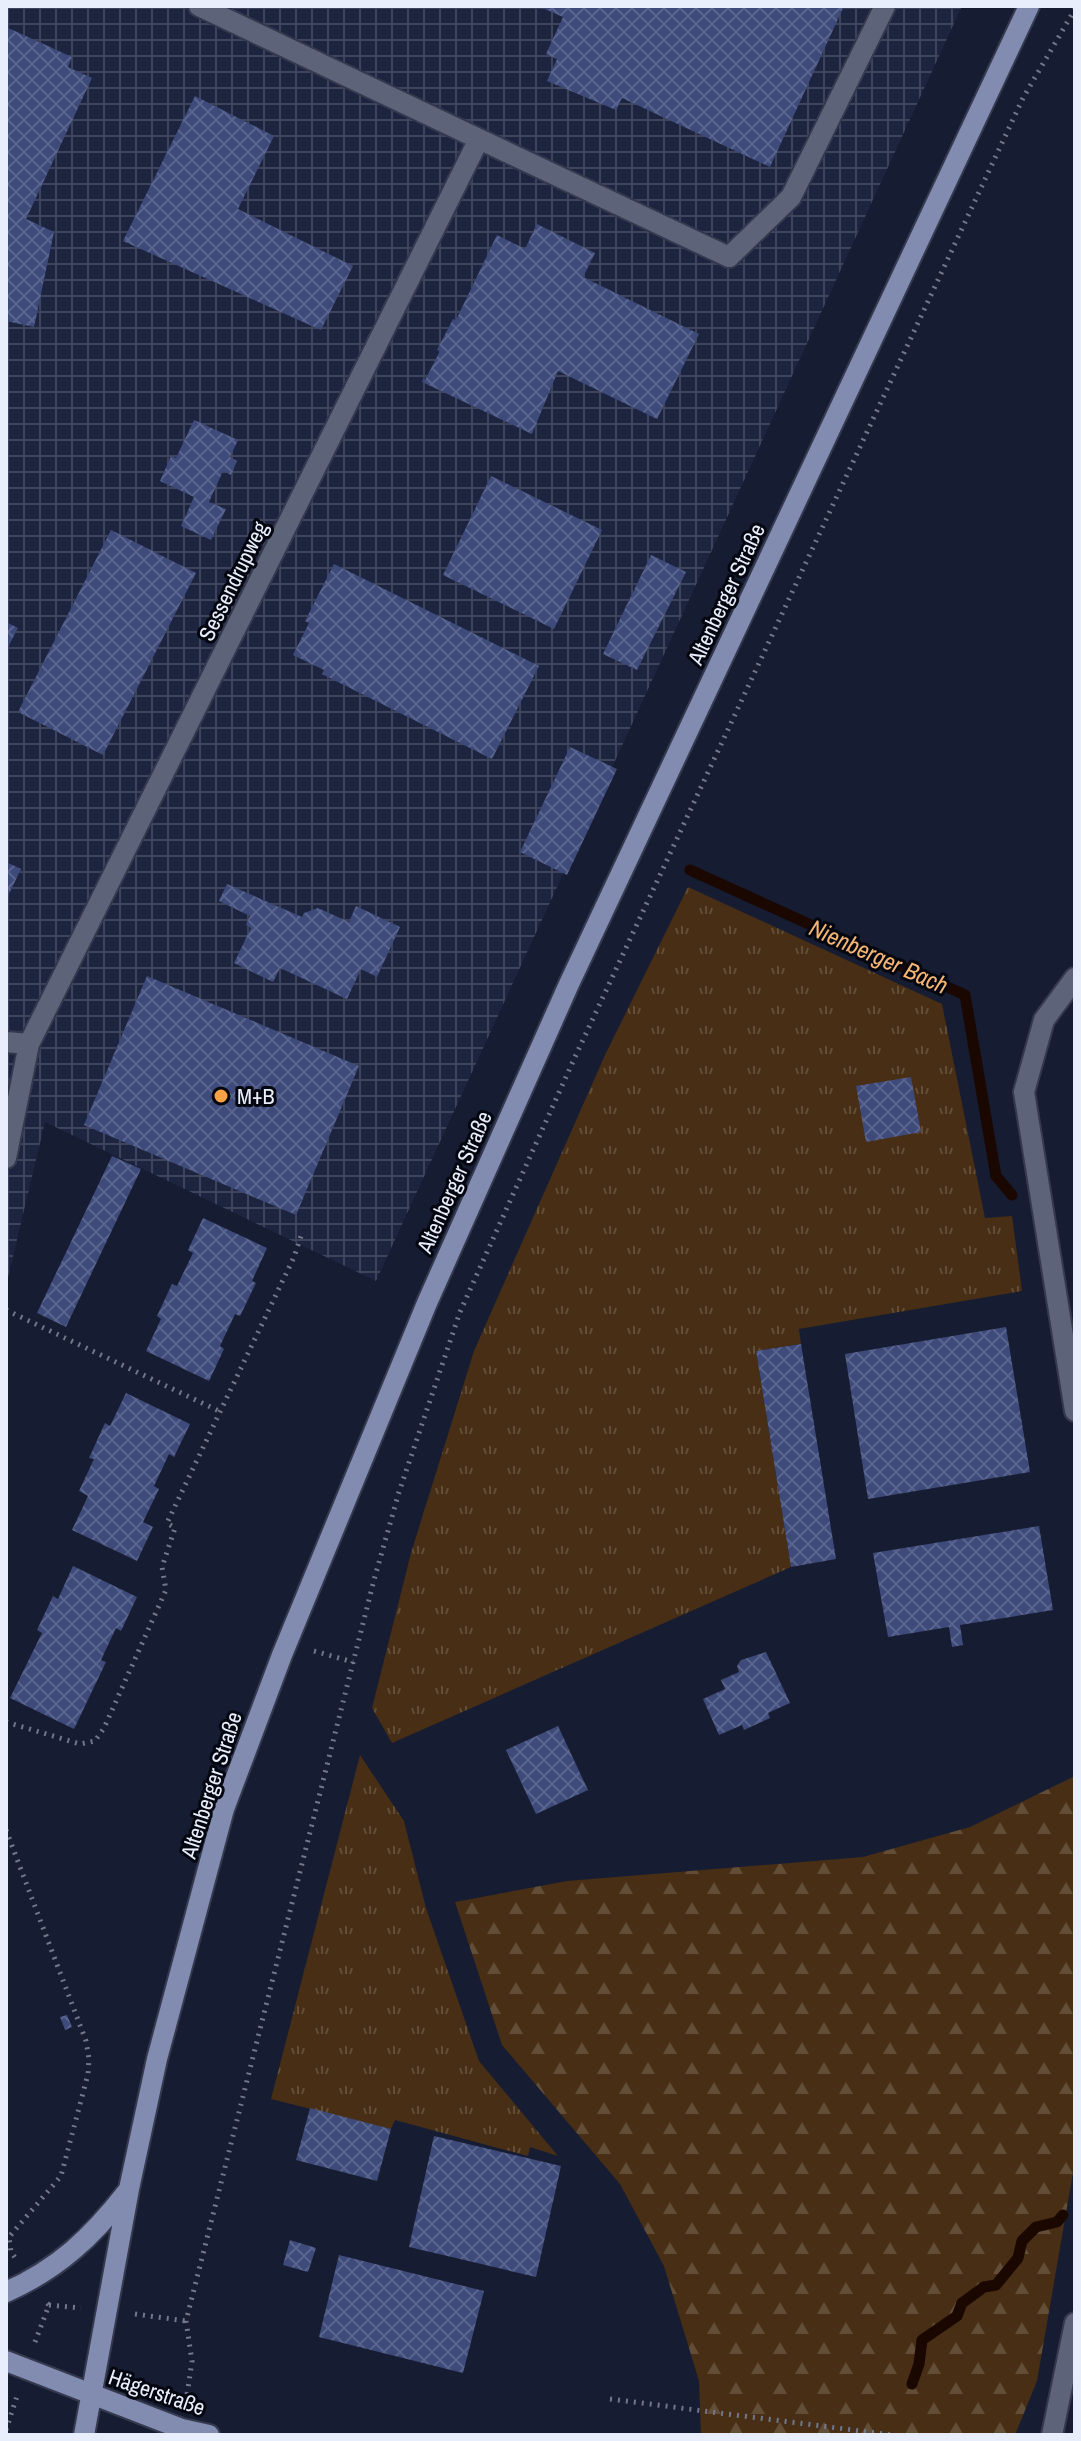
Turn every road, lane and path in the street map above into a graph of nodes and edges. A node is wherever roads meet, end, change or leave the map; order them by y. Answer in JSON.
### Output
{"nodes":[{"id":1,"x":199,"y":6,"type":"edge"},
{"id":2,"x":885,"y":6,"type":"edge"},
{"id":3,"x":1029,"y":6,"type":"edge"},
{"id":4,"x":1075,"y":9,"type":"edge"},
{"id":5,"x":479,"y":139,"type":"junction"},
{"id":6,"x":1075,"y":978,"type":"edge"},
{"id":7,"x":6,"y":1042,"type":"edge"},
{"id":8,"x":29,"y":1044,"type":"junction"},
{"id":9,"x":6,"y":1158,"type":"edge"},
{"id":10,"x":301,"y":1236,"type":"dead end"},
{"id":11,"x":6,"y":1310,"type":"edge"},
{"id":12,"x":219,"y":1411,"type":"junction"},
{"id":13,"x":1075,"y":1411,"type":"edge"},
{"id":14,"x":286,"y":1644,"type":"junction"},
{"id":15,"x":353,"y":1662,"type":"junction"},
{"id":16,"x":6,"y":1722,"type":"edge"},
{"id":17,"x":6,"y":1830,"type":"edge"},
{"id":18,"x":129,"y":2189,"type":"junction"},
{"id":19,"x":8,"y":2252,"type":"edge"},
{"id":20,"x":31,"y":2281,"type":"junction"},
{"id":21,"x":6,"y":2292,"type":"edge"},
{"id":22,"x":1075,"y":2323,"type":"edge"},
{"id":23,"x":16,"y":2365,"type":"edge"},
{"id":24,"x":90,"y":2395,"type":"junction"},
{"id":25,"x":610,"y":2399,"type":"dead end"},
{"id":26,"x":182,"y":2429,"type":"junction"},
{"id":27,"x":6,"y":2430,"type":"edge"},
{"id":28,"x":84,"y":2435,"type":"edge"},
{"id":29,"x":209,"y":2435,"type":"edge"},
{"id":30,"x":892,"y":2435,"type":"edge"},
{"id":31,"x":1052,"y":2435,"type":"edge"}],
"edges":[{"from":1,"to":5,"type":"street"},
{"from":2,"to":5,"type":"street"},
{"from":3,"to":14,"type":"main road","name":"Altenberger Straße"},
{"from":4,"to":15,"type":"path"},
{"from":5,"to":8,"type":"street","name":"Sessendrupweg"},
{"from":6,"to":13,"type":"street"},
{"from":7,"to":8,"type":"street"},
{"from":8,"to":9,"type":"street","name":"Sessendrupweg"},
{"from":10,"to":12,"type":"path"},
{"from":11,"to":12,"type":"path"},
{"from":12,"to":16,"type":"path"},
{"from":14,"to":15,"type":"path"},
{"from":14,"to":18,"type":"main road","name":"Altenberger Straße"},
{"from":15,"to":26,"type":"path"},
{"from":17,"to":19,"type":"path"},
{"from":18,"to":20,"type":"main road"},
{"from":18,"to":24,"type":"main road","name":"Altenberger Straße"},
{"from":19,"to":20,"type":"path"},
{"from":20,"to":21,"type":"main road"},
{"from":20,"to":23,"type":"path"},
{"from":22,"to":31,"type":"street"},
{"from":23,"to":24,"type":"main road","name":"Hägerstraße"},
{"from":23,"to":27,"type":"path"},
{"from":24,"to":26,"type":"main road","name":"Hägerstraße"},
{"from":24,"to":28,"type":"main road","name":"Altenberger Straße"},
{"from":25,"to":30,"type":"path"},
{"from":26,"to":29,"type":"main road","name":"Hägerstraße"}]}
